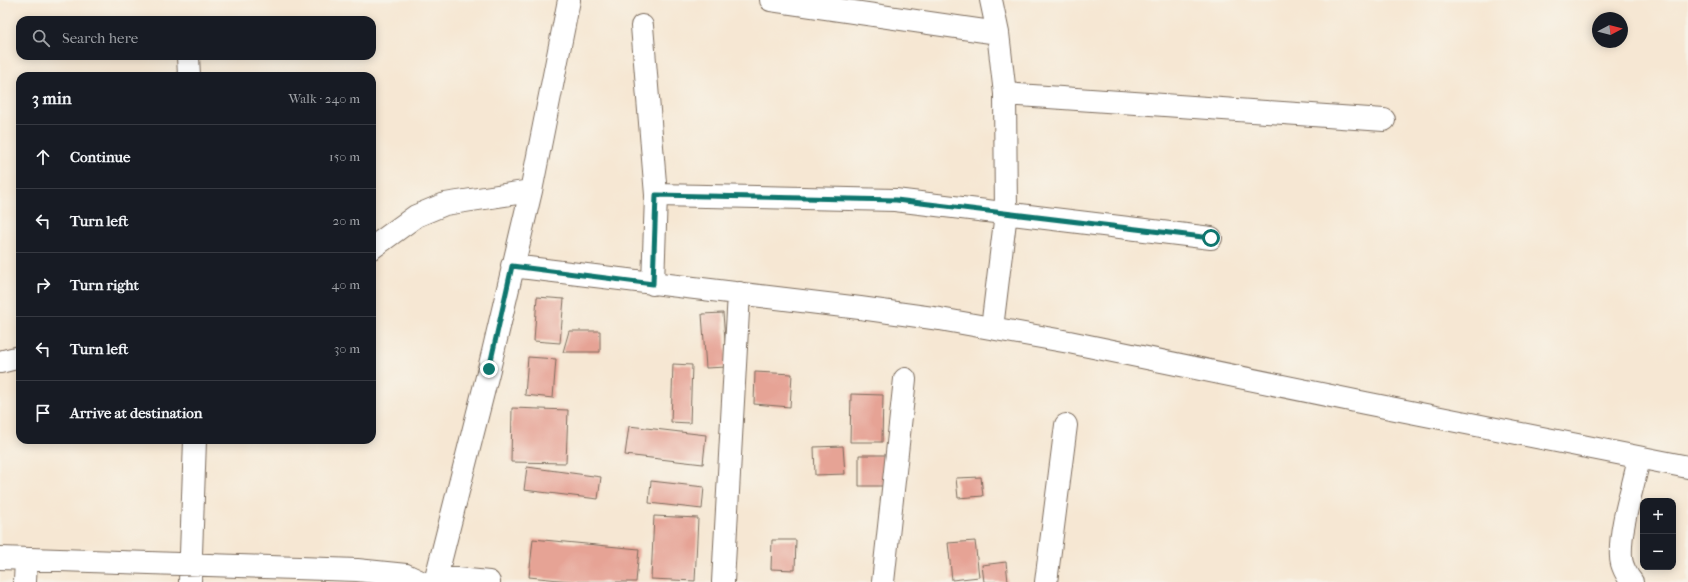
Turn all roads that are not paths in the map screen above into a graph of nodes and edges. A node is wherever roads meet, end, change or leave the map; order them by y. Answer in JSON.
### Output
{"nodes":[{"id":1,"x":569,"y":0,"type":"edge"},
{"id":2,"x":771,"y":0,"type":"edge"},
{"id":3,"x":991,"y":0,"type":"edge"},
{"id":4,"x":642,"y":26,"type":"dead end"},
{"id":5,"x":998,"y":33,"type":"junction"},
{"id":6,"x":188,"y":60,"type":"edge"},
{"id":7,"x":189,"y":72,"type":"edge"},
{"id":8,"x":1006,"y":94,"type":"junction"},
{"id":9,"x":1384,"y":120,"type":"dead end"},
{"id":10,"x":531,"y":191,"type":"junction"},
{"id":11,"x":656,"y":195,"type":"junction"},
{"id":12,"x":1006,"y":213,"type":"junction"},
{"id":13,"x":1211,"y":238,"type":"dead end"},
{"id":14,"x":376,"y":245,"type":"edge"},
{"id":15,"x":512,"y":266,"type":"junction"},
{"id":16,"x":653,"y":284,"type":"junction"},
{"id":17,"x":739,"y":293,"type":"junction"},
{"id":18,"x":992,"y":328,"type":"junction"},
{"id":19,"x":16,"y":358,"type":"edge"},
{"id":20,"x":0,"y":362,"type":"edge"},
{"id":21,"x":905,"y":380,"type":"dead end"},
{"id":22,"x":1066,"y":425,"type":"dead end"},
{"id":23,"x":195,"y":444,"type":"edge"},
{"id":24,"x":1639,"y":459,"type":"junction"},
{"id":25,"x":1688,"y":467,"type":"edge"},
{"id":26,"x":0,"y":558,"type":"edge"},
{"id":27,"x":26,"y":559,"type":"junction"},
{"id":28,"x":191,"y":573,"type":"edge"},
{"id":29,"x":431,"y":580,"type":"edge"},
{"id":30,"x":25,"y":582,"type":"edge"},
{"id":31,"x":489,"y":582,"type":"edge"},
{"id":32,"x":723,"y":582,"type":"edge"},
{"id":33,"x":883,"y":582,"type":"edge"},
{"id":34,"x":1046,"y":582,"type":"edge"},
{"id":35,"x":1632,"y":582,"type":"edge"}],
"edges":[{"from":1,"to":10,"type":"street"},
{"from":2,"to":5,"type":"street"},
{"from":3,"to":5,"type":"street"},
{"from":4,"to":11,"type":"street"},
{"from":5,"to":8,"type":"street"},
{"from":6,"to":7,"type":"street"},
{"from":8,"to":9,"type":"street"},
{"from":8,"to":12,"type":"street"},
{"from":10,"to":14,"type":"street"},
{"from":10,"to":15,"type":"street"},
{"from":11,"to":12,"type":"street"},
{"from":11,"to":16,"type":"street"},
{"from":12,"to":13,"type":"street"},
{"from":12,"to":18,"type":"street"},
{"from":15,"to":16,"type":"street"},
{"from":15,"to":29,"type":"street"},
{"from":16,"to":17,"type":"street"},
{"from":17,"to":18,"type":"street"},
{"from":17,"to":32,"type":"street"},
{"from":18,"to":24,"type":"street"},
{"from":19,"to":20,"type":"street"},
{"from":21,"to":33,"type":"street"},
{"from":22,"to":34,"type":"street"},
{"from":23,"to":28,"type":"street"},
{"from":24,"to":25,"type":"street"},
{"from":24,"to":35,"type":"street"},
{"from":26,"to":27,"type":"street"},
{"from":27,"to":28,"type":"street"},
{"from":27,"to":30,"type":"street"},
{"from":28,"to":29,"type":"street"},
{"from":29,"to":31,"type":"street"}]}
